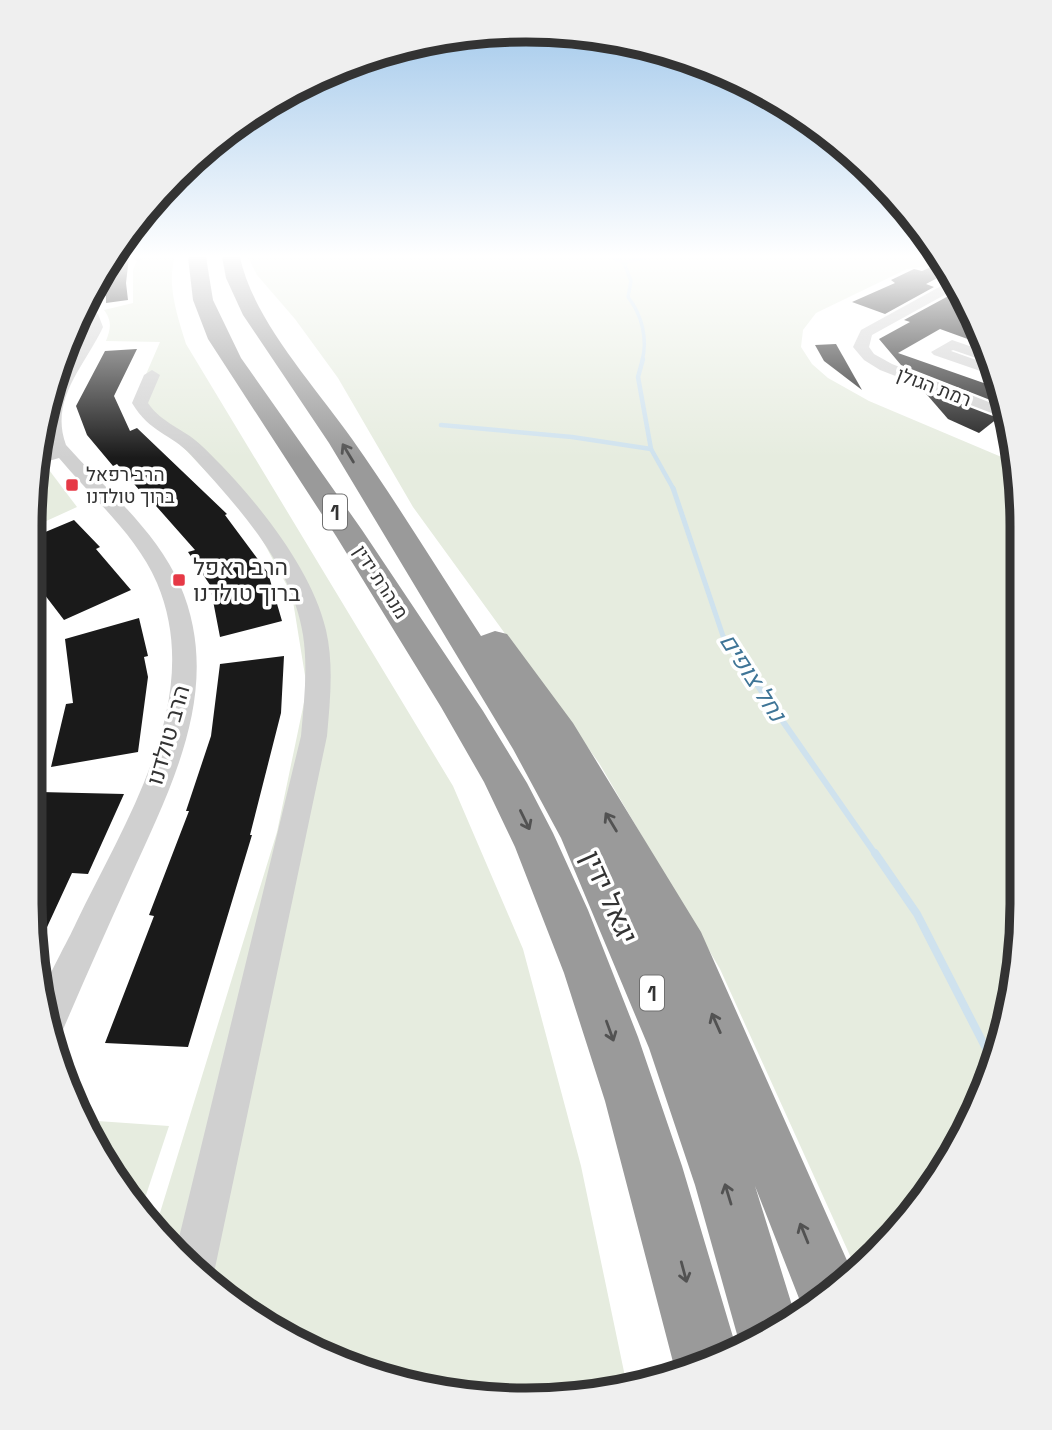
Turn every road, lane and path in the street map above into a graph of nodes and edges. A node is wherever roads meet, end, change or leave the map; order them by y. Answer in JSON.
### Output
{"nodes":[{"id":1,"x":95,"y":324,"type":"edge"},
{"id":2,"x":197,"y":324,"type":"edge"},
{"id":3,"x":212,"y":324,"type":"edge"},
{"id":4,"x":230,"y":324,"type":"edge"},
{"id":5,"x":259,"y":324,"type":"edge"},
{"id":6,"x":284,"y":324,"type":"edge"},
{"id":7,"x":883,"y":324,"type":"edge"},
{"id":8,"x":978,"y":353,"type":"edge"},
{"id":9,"x":983,"y":368,"type":"edge"},
{"id":10,"x":152,"y":375,"type":"dead end"},
{"id":11,"x":64,"y":382,"type":"edge"},
{"id":12,"x":996,"y":411,"type":"edge"},
{"id":13,"x":51,"y":430,"type":"edge"},
{"id":14,"x":62,"y":451,"type":"junction"},
{"id":15,"x":47,"y":456,"type":"edge"},
{"id":16,"x":487,"y":677,"type":"junction"},
{"id":17,"x":494,"y":759,"type":"junction"},
{"id":18,"x":54,"y":1009,"type":"edge"},
{"id":19,"x":196,"y":1257,"type":"edge"},
{"id":20,"x":825,"y":1284,"type":"edge"},
{"id":21,"x":765,"y":1324,"type":"edge"},
{"id":22,"x":705,"y":1353,"type":"edge"}],
"edges":[{"from":1,"to":11,"type":"street","name":"הרב טולדנו"},
{"from":2,"to":17,"type":"highway"},
{"from":3,"to":17,"type":"highway","name":"מנהרת ידין","number":"1"},
{"from":4,"to":16,"type":"highway","name":"מנהרת ידין","number":"1"},
{"from":16,"to":5,"type":"highway","one_way":true},
{"from":20,"to":6,"type":"highway","one_way":true},
{"from":7,"to":12,"type":"street","name":"רמת הגולן"},
{"from":8,"to":9,"type":"street"},
{"from":10,"to":19,"type":"street"},
{"from":13,"to":14,"type":"street","name":"הרב טולדנו"},
{"from":14,"to":15,"type":"street"},
{"from":14,"to":18,"type":"street","name":"הרב טולדנו"},
{"from":21,"to":16,"type":"highway","name":"יגאל ידין","number":"1","one_way":true},
{"from":17,"to":22,"type":"highway","name":"יגאל ידין","number":"1","one_way":true}]}
